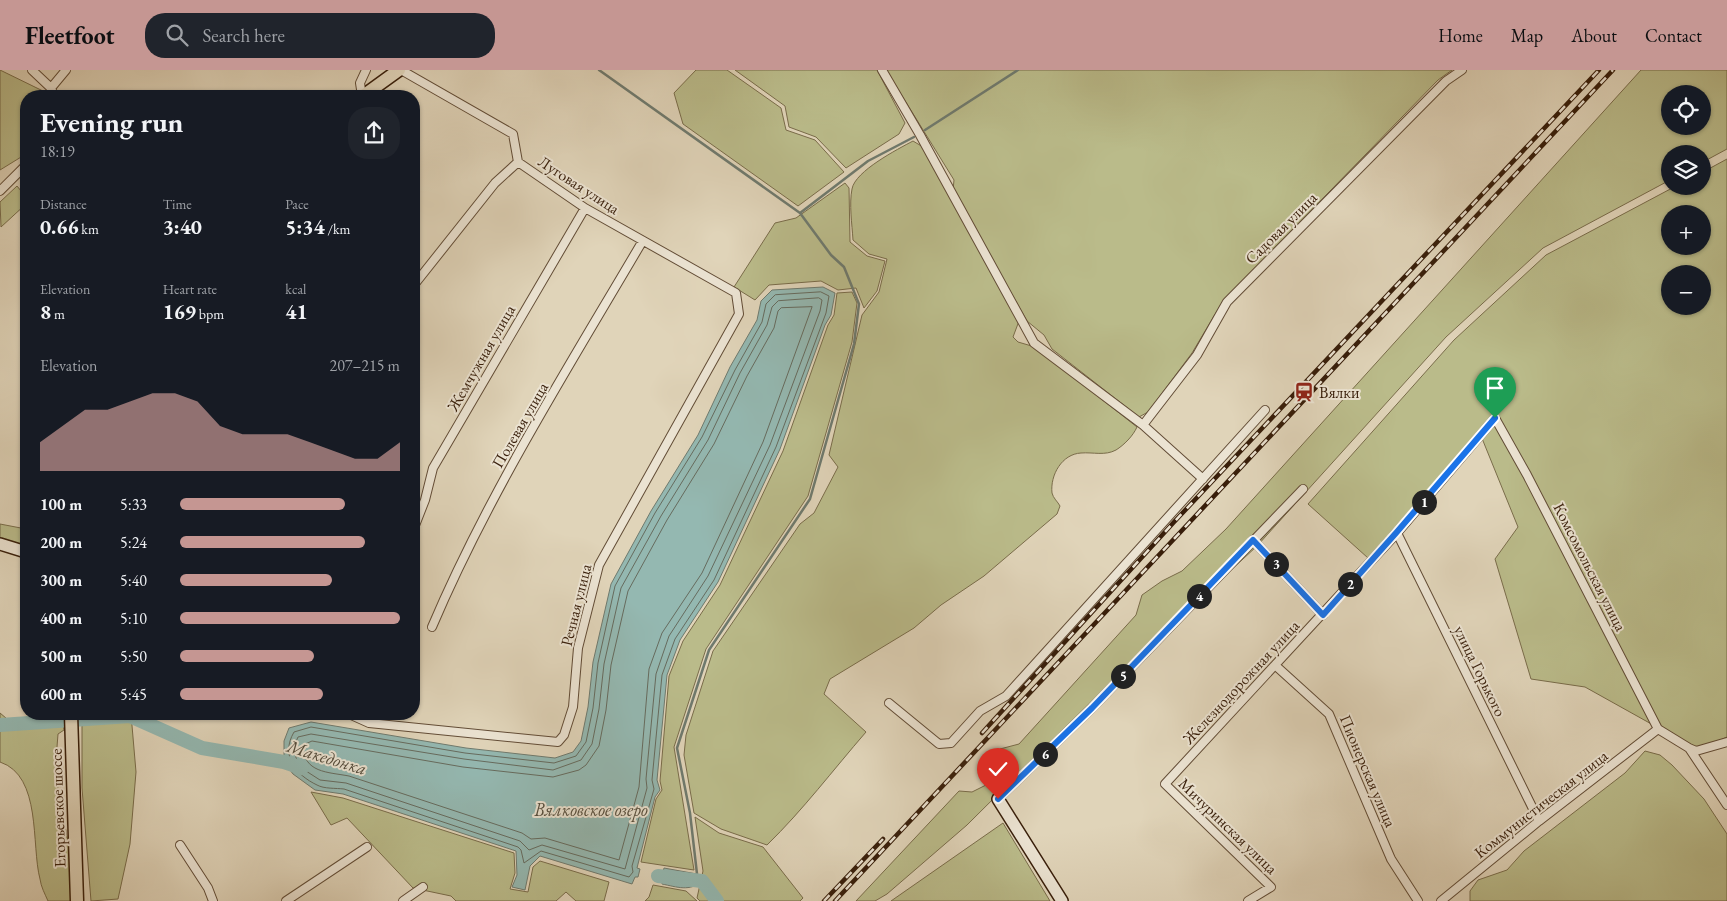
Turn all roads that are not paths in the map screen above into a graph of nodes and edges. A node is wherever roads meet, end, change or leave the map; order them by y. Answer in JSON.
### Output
{"nodes":[{"id":1,"x":32,"y":70,"type":"edge"},
{"id":2,"x":66,"y":70,"type":"edge"},
{"id":3,"x":366,"y":70,"type":"edge"},
{"id":4,"x":400,"y":70,"type":"edge"},
{"id":5,"x":882,"y":70,"type":"edge"},
{"id":6,"x":1462,"y":70,"type":"edge"},
{"id":7,"x":51,"y":90,"type":"edge"},
{"id":8,"x":54,"y":90,"type":"edge"},
{"id":9,"x":362,"y":90,"type":"edge"},
{"id":10,"x":372,"y":90,"type":"edge"},
{"id":11,"x":518,"y":162,"type":"junction"},
{"id":12,"x":20,"y":171,"type":"edge"},
{"id":13,"x":0,"y":191,"type":"edge"},
{"id":14,"x":585,"y":208,"type":"junction"},
{"id":15,"x":642,"y":242,"type":"junction"},
{"id":16,"x":420,"y":277,"type":"edge"},
{"id":17,"x":736,"y":294,"type":"joint"},
{"id":18,"x":1265,"y":410,"type":"dead end"},
{"id":19,"x":1495,"y":418,"type":"joint"},
{"id":20,"x":1143,"y":425,"type":"junction"},
{"id":21,"x":1203,"y":478,"type":"junction"},
{"id":22,"x":1304,"y":489,"type":"dead end"},
{"id":23,"x":420,"y":513,"type":"edge"},
{"id":24,"x":1396,"y":533,"type":"junction"},
{"id":25,"x":1253,"y":540,"type":"junction"},
{"id":26,"x":0,"y":544,"type":"edge"},
{"id":27,"x":20,"y":550,"type":"edge"},
{"id":28,"x":1323,"y":615,"type":"junction"},
{"id":29,"x":432,"y":627,"type":"dead end"},
{"id":30,"x":1276,"y":666,"type":"junction"},
{"id":31,"x":888,"y":703,"type":"dead end"},
{"id":32,"x":71,"y":720,"type":"edge"},
{"id":33,"x":362,"y":720,"type":"edge"},
{"id":34,"x":1658,"y":729,"type":"junction"},
{"id":35,"x":1727,"y":742,"type":"edge"},
{"id":36,"x":1690,"y":748,"type":"junction"},
{"id":37,"x":1165,"y":784,"type":"joint"},
{"id":38,"x":998,"y":799,"type":"joint"},
{"id":39,"x":1727,"y":805,"type":"edge"},
{"id":40,"x":1539,"y":822,"type":"junction"},
{"id":41,"x":180,"y":845,"type":"dead end"},
{"id":42,"x":367,"y":847,"type":"dead end"},
{"id":43,"x":423,"y":887,"type":"dead end"},
{"id":44,"x":77,"y":901,"type":"edge"},
{"id":45,"x":213,"y":901,"type":"edge"},
{"id":46,"x":286,"y":901,"type":"edge"},
{"id":47,"x":403,"y":901,"type":"edge"},
{"id":48,"x":1062,"y":901,"type":"edge"},
{"id":49,"x":1248,"y":901,"type":"edge"},
{"id":50,"x":1418,"y":901,"type":"edge"},
{"id":51,"x":1441,"y":901,"type":"edge"}],
"edges":[{"from":1,"to":7,"type":"street"},
{"from":2,"to":8,"type":"street"},
{"from":3,"to":9,"type":"street"},
{"from":4,"to":10,"type":"main road"},
{"from":4,"to":11,"type":"street","name":"Луговая улица"},
{"from":5,"to":20,"type":"street"},
{"from":6,"to":20,"type":"street","name":"Садовая улица"},
{"from":11,"to":14,"type":"street","name":"Луговая улица"},
{"from":11,"to":16,"type":"street"},
{"from":12,"to":13,"type":"street"},
{"from":14,"to":15,"type":"street","name":"Луговая улица"},
{"from":14,"to":23,"type":"street","name":"Жемчужная улица"},
{"from":15,"to":17,"type":"street","name":"Луговая улица"},
{"from":15,"to":29,"type":"street","name":"Полевая улица"},
{"from":17,"to":33,"type":"street","name":"Речная улица"},
{"from":18,"to":21,"type":"street"},
{"from":19,"to":24,"type":"street","name":"Железнодорожная улица"},
{"from":19,"to":34,"type":"street","name":"Комсомольская улица"},
{"from":20,"to":21,"type":"street"},
{"from":21,"to":31,"type":"street"},
{"from":22,"to":25,"type":"street"},
{"from":24,"to":28,"type":"street","name":"Железнодорожная улица"},
{"from":24,"to":40,"type":"street","name":"улица Горького"},
{"from":25,"to":28,"type":"street"},
{"from":25,"to":38,"type":"street"},
{"from":26,"to":27,"type":"street"},
{"from":28,"to":30,"type":"street","name":"Железнодорожная улица"},
{"from":30,"to":37,"type":"street","name":"Железнодорожная улица"},
{"from":30,"to":50,"type":"street","name":"Пионерская улица"},
{"from":32,"to":44,"type":"main road","name":"Егорьевское шоссе"},
{"from":34,"to":36,"type":"street"},
{"from":34,"to":40,"type":"street","name":"Коммунистическая улица"},
{"from":35,"to":36,"type":"street"},
{"from":36,"to":39,"type":"street"},
{"from":37,"to":49,"type":"street","name":"Мичуринская улица"},
{"from":38,"to":48,"type":"street"},
{"from":40,"to":51,"type":"street","name":"Коммунистическая улица"},
{"from":41,"to":45,"type":"street"},
{"from":42,"to":46,"type":"street"},
{"from":43,"to":47,"type":"street"}]}
